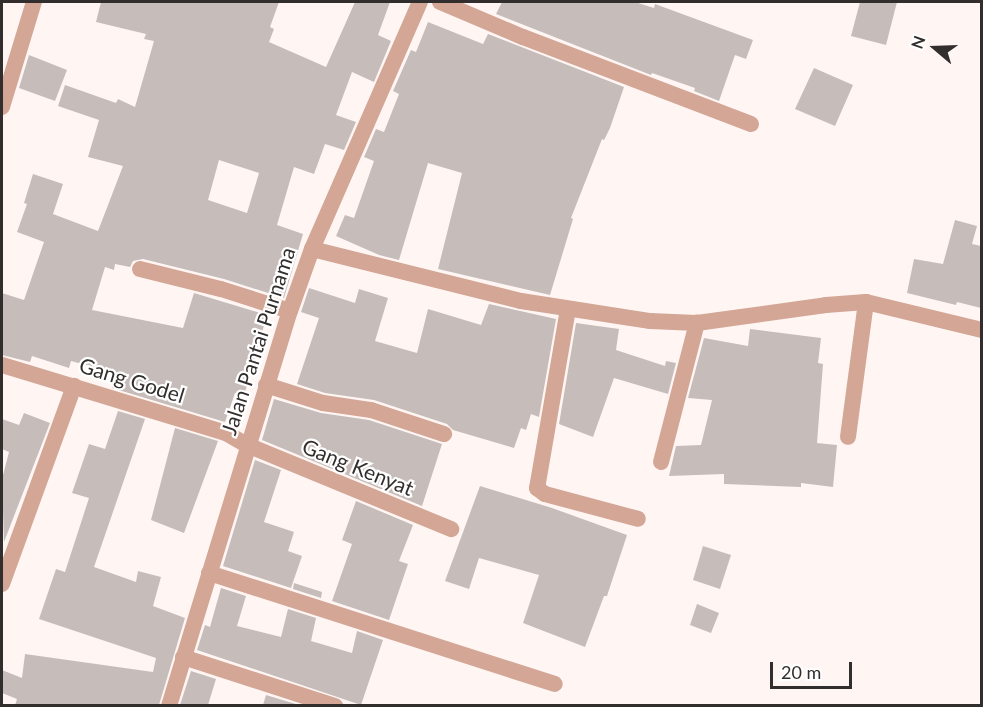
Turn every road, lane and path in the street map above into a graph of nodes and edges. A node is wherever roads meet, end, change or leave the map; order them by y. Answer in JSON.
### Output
{"nodes":[{"id":1,"x":34,"y":2,"type":"edge"},
{"id":2,"x":420,"y":2,"type":"edge"},
{"id":3,"x":440,"y":2,"type":"edge"},
{"id":4,"x":2,"y":107,"type":"edge"},
{"id":5,"x":751,"y":124,"type":"dead end"},
{"id":6,"x":312,"y":249,"type":"junction"},
{"id":7,"x":140,"y":269,"type":"dead end"},
{"id":8,"x":866,"y":302,"type":"junction"},
{"id":9,"x":568,"y":309,"type":"junction"},
{"id":10,"x":290,"y":310,"type":"junction"},
{"id":11,"x":697,"y":323,"type":"junction"},
{"id":12,"x":981,"y":330,"type":"edge"},
{"id":13,"x":2,"y":365,"type":"edge"},
{"id":14,"x":266,"y":385,"type":"junction"},
{"id":15,"x":74,"y":386,"type":"junction"},
{"id":16,"x":444,"y":434,"type":"dead end"},
{"id":17,"x":848,"y":437,"type":"dead end"},
{"id":18,"x":247,"y":446,"type":"junction"},
{"id":19,"x":661,"y":462,"type":"dead end"},
{"id":20,"x":638,"y":519,"type":"dead end"},
{"id":21,"x":451,"y":529,"type":"dead end"},
{"id":22,"x":209,"y":573,"type":"junction"},
{"id":23,"x":2,"y":584,"type":"edge"},
{"id":24,"x":183,"y":657,"type":"junction"},
{"id":25,"x":555,"y":684,"type":"dead end"},
{"id":26,"x":169,"y":705,"type":"edge"},
{"id":27,"x":335,"y":705,"type":"edge"}],
"edges":[{"from":1,"to":4,"type":"street"},
{"from":2,"to":6,"type":"street","name":"Jalan Pantai Purnama"},
{"from":3,"to":5,"type":"street"},
{"from":6,"to":9,"type":"street"},
{"from":6,"to":10,"type":"street","name":"Jalan Pantai Purnama"},
{"from":7,"to":10,"type":"street"},
{"from":8,"to":11,"type":"street"},
{"from":8,"to":12,"type":"street"},
{"from":8,"to":17,"type":"street"},
{"from":9,"to":11,"type":"street"},
{"from":9,"to":20,"type":"street"},
{"from":10,"to":14,"type":"street","name":"Jalan Pantai Purnama"},
{"from":11,"to":19,"type":"street"},
{"from":13,"to":15,"type":"street","name":"Gang Godel"},
{"from":14,"to":16,"type":"street"},
{"from":14,"to":18,"type":"street","name":"Jalan Pantai Purnama"},
{"from":15,"to":18,"type":"street","name":"Gang Godel"},
{"from":15,"to":23,"type":"street"},
{"from":18,"to":21,"type":"street","name":"Gang Kenyat"},
{"from":18,"to":22,"type":"street","name":"Jalan Pantai Purnama"},
{"from":22,"to":24,"type":"street","name":"Jalan Pantai Purnama"},
{"from":22,"to":25,"type":"street"},
{"from":24,"to":26,"type":"street","name":"Jalan Pantai Purnama"},
{"from":24,"to":27,"type":"street"}]}
